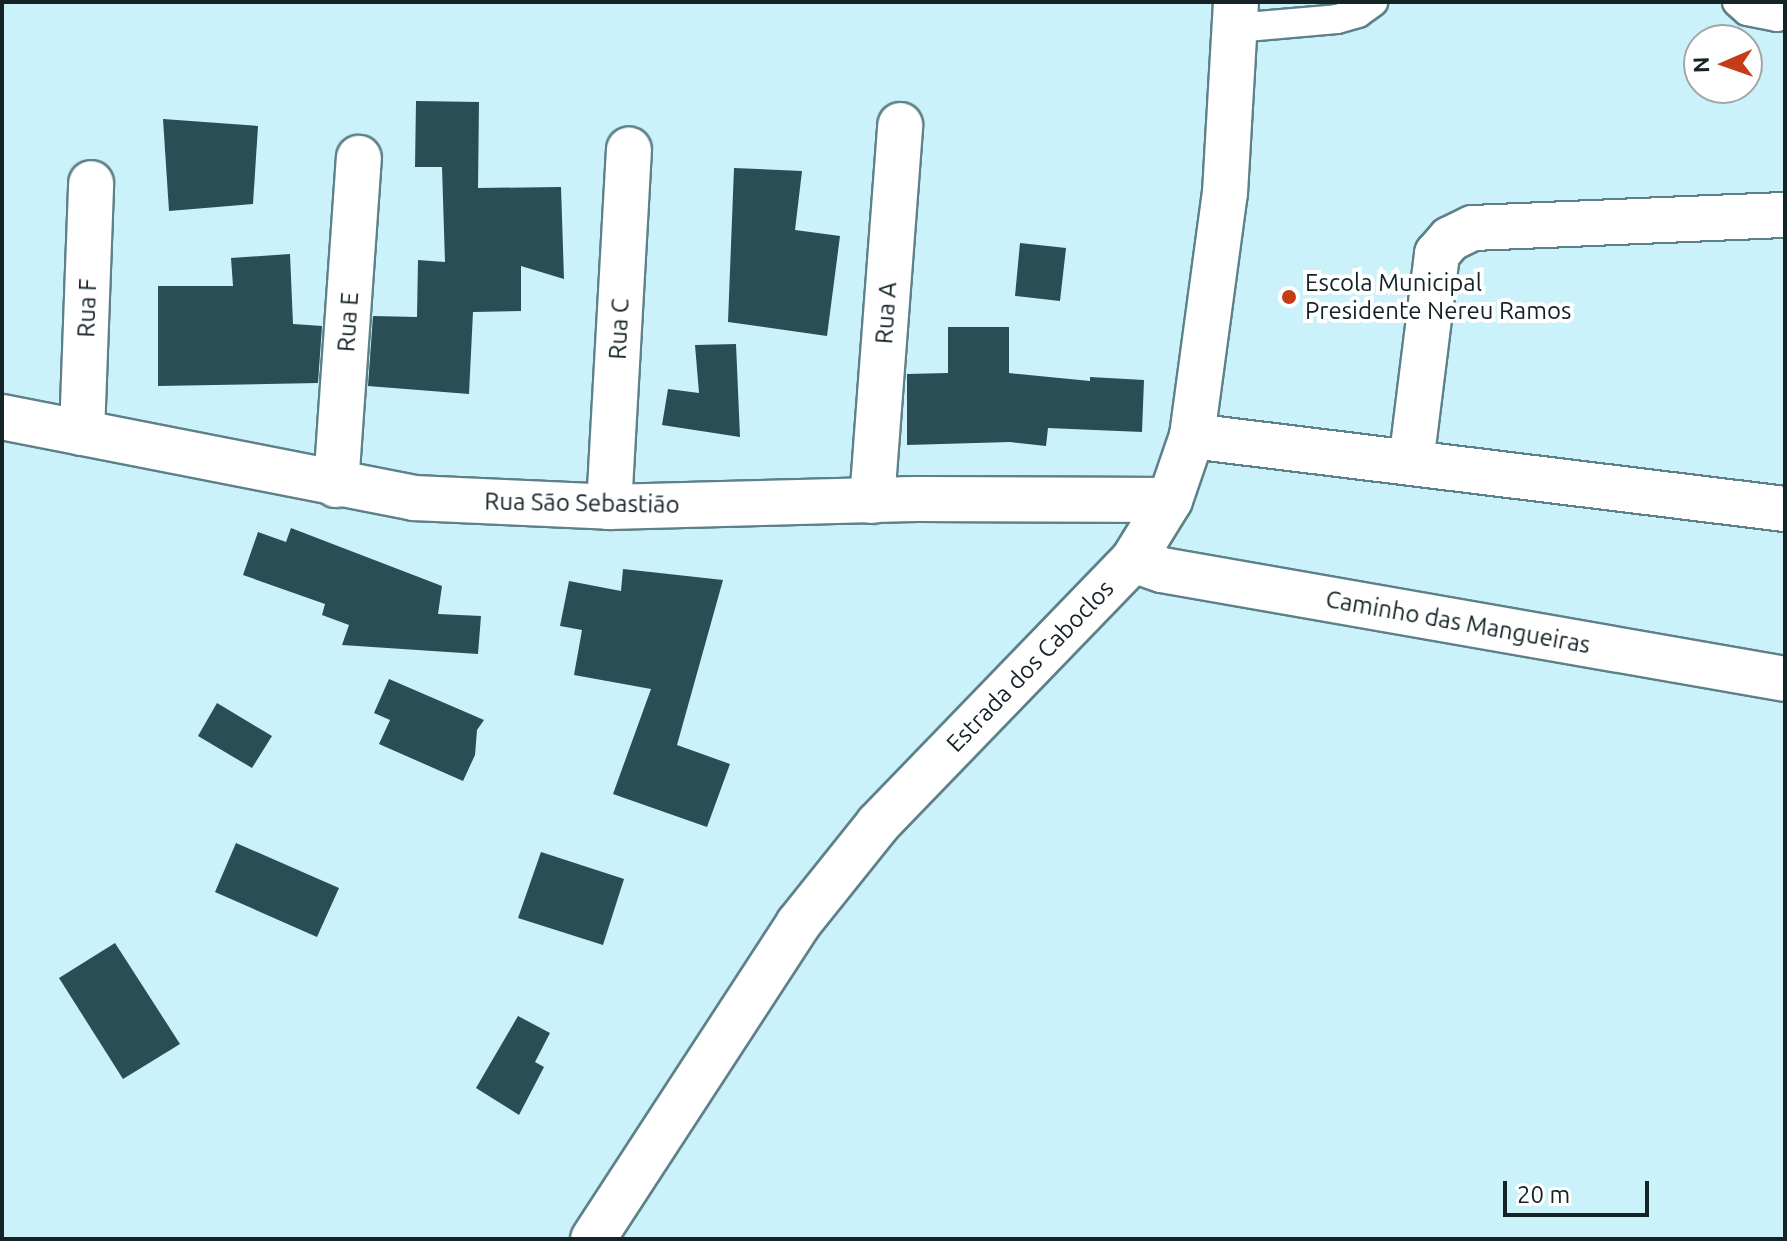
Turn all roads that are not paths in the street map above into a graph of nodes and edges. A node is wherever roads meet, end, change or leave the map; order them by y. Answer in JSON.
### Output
{"nodes":[{"id":1,"x":1373,"y":2,"type":"edge"},
{"id":2,"x":1737,"y":2,"type":"edge"},
{"id":3,"x":1235,"y":15,"type":"edge"},
{"id":4,"x":1785,"y":15,"type":"edge"},
{"id":5,"x":900,"y":125,"type":"dead end"},
{"id":6,"x":629,"y":150,"type":"dead end"},
{"id":7,"x":359,"y":158,"type":"dead end"},
{"id":8,"x":91,"y":183,"type":"dead end"},
{"id":9,"x":1785,"y":215,"type":"edge"},
{"id":10,"x":2,"y":417,"type":"edge"},
{"id":11,"x":82,"y":433,"type":"junction"},
{"id":12,"x":1192,"y":436,"type":"junction"},
{"id":13,"x":1411,"y":463,"type":"junction"},
{"id":14,"x":336,"y":485,"type":"junction"},
{"id":15,"x":1170,"y":500,"type":"junction"},
{"id":16,"x":872,"y":501,"type":"junction"},
{"id":17,"x":609,"y":507,"type":"junction"},
{"id":18,"x":1785,"y":509,"type":"edge"},
{"id":19,"x":1133,"y":560,"type":"junction"},
{"id":20,"x":1785,"y":679,"type":"edge"},
{"id":21,"x":593,"y":1239,"type":"edge"}],
"edges":[{"from":1,"to":3,"type":"lane"},
{"from":2,"to":4,"type":"lane"},
{"from":3,"to":12,"type":"street","name":"Estrada dos Caboclos"},
{"from":5,"to":16,"type":"street","name":"Rua A"},
{"from":6,"to":17,"type":"street","name":"Rua C"},
{"from":7,"to":14,"type":"street","name":"Rua E"},
{"from":8,"to":11,"type":"street","name":"Rua F"},
{"from":9,"to":13,"type":"street"},
{"from":10,"to":11,"type":"street","name":"Rua São Sebastião"},
{"from":11,"to":14,"type":"street","name":"Rua São Sebastião"},
{"from":12,"to":13,"type":"street"},
{"from":12,"to":15,"type":"street","name":"Estrada dos Caboclos"},
{"from":13,"to":18,"type":"street"},
{"from":14,"to":17,"type":"street","name":"Rua São Sebastião"},
{"from":15,"to":16,"type":"street","name":"Rua São Sebastião"},
{"from":15,"to":19,"type":"street","name":"Estrada dos Caboclos"},
{"from":16,"to":17,"type":"street","name":"Rua São Sebastião"},
{"from":19,"to":20,"type":"street","name":"Caminho das Mangueiras"},
{"from":19,"to":21,"type":"street","name":"Estrada dos Caboclos"}]}
